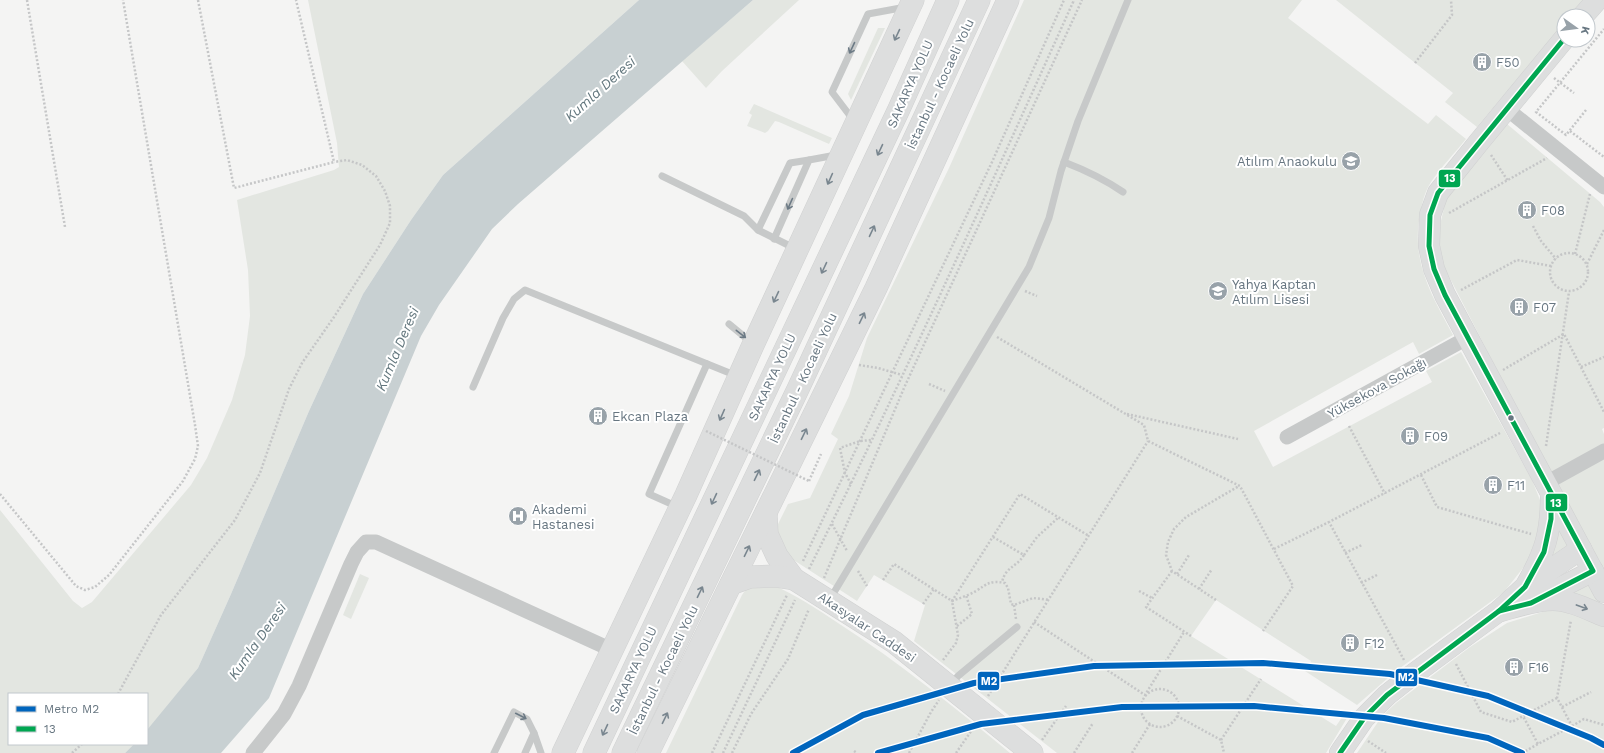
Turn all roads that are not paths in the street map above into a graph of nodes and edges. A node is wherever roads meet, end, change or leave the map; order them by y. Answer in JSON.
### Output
{"nodes":[{"id":1,"x":948,"y":0,"type":"edge"},
{"id":2,"x":979,"y":0,"type":"edge"},
{"id":3,"x":1008,"y":0,"type":"edge"},
{"id":4,"x":1128,"y":0,"type":"edge"},
{"id":5,"x":1596,"y":0,"type":"edge"},
{"id":6,"x":912,"y":3,"type":"edge"},
{"id":7,"x":1590,"y":8,"type":"edge"},
{"id":8,"x":1557,"y":48,"type":"edge"},
{"id":9,"x":1507,"y":109,"type":"junction"},
{"id":10,"x":855,"y":123,"type":"junction"},
{"id":11,"x":952,"y":124,"type":"junction"},
{"id":12,"x":842,"y":153,"type":"junction"},
{"id":13,"x":810,"y":160,"type":"junction"},
{"id":14,"x":1064,"y":162,"type":"junction"},
{"id":15,"x":662,"y":176,"type":"dead end"},
{"id":16,"x":1604,"y":186,"type":"edge"},
{"id":17,"x":1123,"y":192,"type":"dead end"},
{"id":18,"x":758,"y":230,"type":"junction"},
{"id":19,"x":774,"y":239,"type":"junction"},
{"id":20,"x":798,"y":250,"type":"junction"},
{"id":21,"x":728,"y":324,"type":"dead end"},
{"id":22,"x":1467,"y":338,"type":"junction"},
{"id":23,"x":753,"y":345,"type":"junction"},
{"id":24,"x":707,"y":364,"type":"junction"},
{"id":25,"x":739,"y":377,"type":"junction"},
{"id":26,"x":473,"y":387,"type":"dead end"},
{"id":27,"x":798,"y":388,"type":"junction"},
{"id":28,"x":1287,"y":437,"type":"dead end"},
{"id":29,"x":1604,"y":451,"type":"edge"},
{"id":30,"x":1549,"y":489,"type":"junction"},
{"id":31,"x":680,"y":508,"type":"junction"},
{"id":32,"x":766,"y":513,"type":"junction"},
{"id":33,"x":1581,"y":549,"type":"junction"},
{"id":34,"x":1593,"y":571,"type":"junction"},
{"id":35,"x":798,"y":580,"type":"junction"},
{"id":36,"x":730,"y":584,"type":"junction"},
{"id":37,"x":1604,"y":592,"type":"edge"},
{"id":38,"x":1528,"y":595,"type":"junction"},
{"id":39,"x":820,"y":603,"type":"junction"},
{"id":40,"x":1604,"y":616,"type":"edge"},
{"id":41,"x":1017,"y":627,"type":"dead end"},
{"id":42,"x":612,"y":650,"type":"junction"},
{"id":43,"x":945,"y":692,"type":"junction"},
{"id":44,"x":534,"y":733,"type":"junction"},
{"id":45,"x":1037,"y":747,"type":"edge"},
{"id":46,"x":253,"y":753,"type":"edge"},
{"id":47,"x":494,"y":753,"type":"edge"},
{"id":48,"x":525,"y":753,"type":"edge"},
{"id":49,"x":541,"y":753,"type":"edge"},
{"id":50,"x":563,"y":753,"type":"edge"},
{"id":51,"x":594,"y":753,"type":"edge"},
{"id":52,"x":623,"y":753,"type":"edge"},
{"id":53,"x":648,"y":753,"type":"edge"},
{"id":54,"x":1340,"y":753,"type":"edge"}],
"edges":[{"from":1,"to":51,"type":"main road","name":"SAKARYA YOLU","one_way":true},
{"from":27,"to":2,"type":"main road","name":"İstanbul - Kocaeli Yolu","one_way":true},
{"from":3,"to":11,"type":"main road"},
{"from":4,"to":14,"type":"lane"},
{"from":5,"to":7,"type":"street"},
{"from":6,"to":10,"type":"main road","one_way":true},
{"from":6,"to":10,"type":"lane","one_way":true},
{"from":8,"to":9,"type":"street"},
{"from":9,"to":16,"type":"street"},
{"from":9,"to":22,"type":"street"},
{"from":10,"to":12,"type":"main road"},
{"from":11,"to":27,"type":"main road"},
{"from":32,"to":11,"type":"main road","one_way":true},
{"from":12,"to":13,"type":"lane"},
{"from":12,"to":20,"type":"main road","one_way":true},
{"from":13,"to":18,"type":"lane"},
{"from":13,"to":19,"type":"lane","one_way":true},
{"from":14,"to":17,"type":"lane"},
{"from":14,"to":39,"type":"lane"},
{"from":15,"to":18,"type":"lane"},
{"from":18,"to":19,"type":"lane"},
{"from":19,"to":20,"type":"lane"},
{"from":20,"to":23,"type":"main road","one_way":true},
{"from":21,"to":23,"type":"lane","one_way":true},
{"from":22,"to":28,"type":"street","name":"Yüksekova Sokağı"},
{"from":22,"to":30,"type":"street"},
{"from":23,"to":25,"type":"main road"},
{"from":24,"to":25,"type":"lane"},
{"from":24,"to":26,"type":"lane"},
{"from":24,"to":31,"type":"lane"},
{"from":25,"to":31,"type":"main road","one_way":true},
{"from":52,"to":27,"type":"main road","name":"İstanbul - Kocaeli Yolu","one_way":true},
{"from":29,"to":30,"type":"street"},
{"from":30,"to":33,"type":"street"},
{"from":30,"to":38,"type":"street"},
{"from":31,"to":42,"type":"main road"},
{"from":32,"to":35,"type":"main road"},
{"from":36,"to":32,"type":"main road","one_way":true},
{"from":33,"to":34,"type":"street"},
{"from":33,"to":38,"type":"street"},
{"from":34,"to":37,"type":"street"},
{"from":34,"to":38,"type":"street"},
{"from":35,"to":36,"type":"main road"},
{"from":35,"to":39,"type":"main road","name":"Akasyalar Caddesi"},
{"from":53,"to":36,"type":"main road","one_way":true},
{"from":38,"to":40,"type":"street","one_way":true},
{"from":38,"to":54,"type":"street"},
{"from":39,"to":43,"type":"main road","name":"Akasyalar Caddesi"},
{"from":41,"to":43,"type":"lane"},
{"from":42,"to":46,"type":"street"},
{"from":42,"to":50,"type":"main road"},
{"from":43,"to":45,"type":"main road","name":"Akasyalar Caddesi"},
{"from":47,"to":44,"type":"lane","one_way":true},
{"from":44,"to":48,"type":"lane"},
{"from":44,"to":49,"type":"lane"}]}
